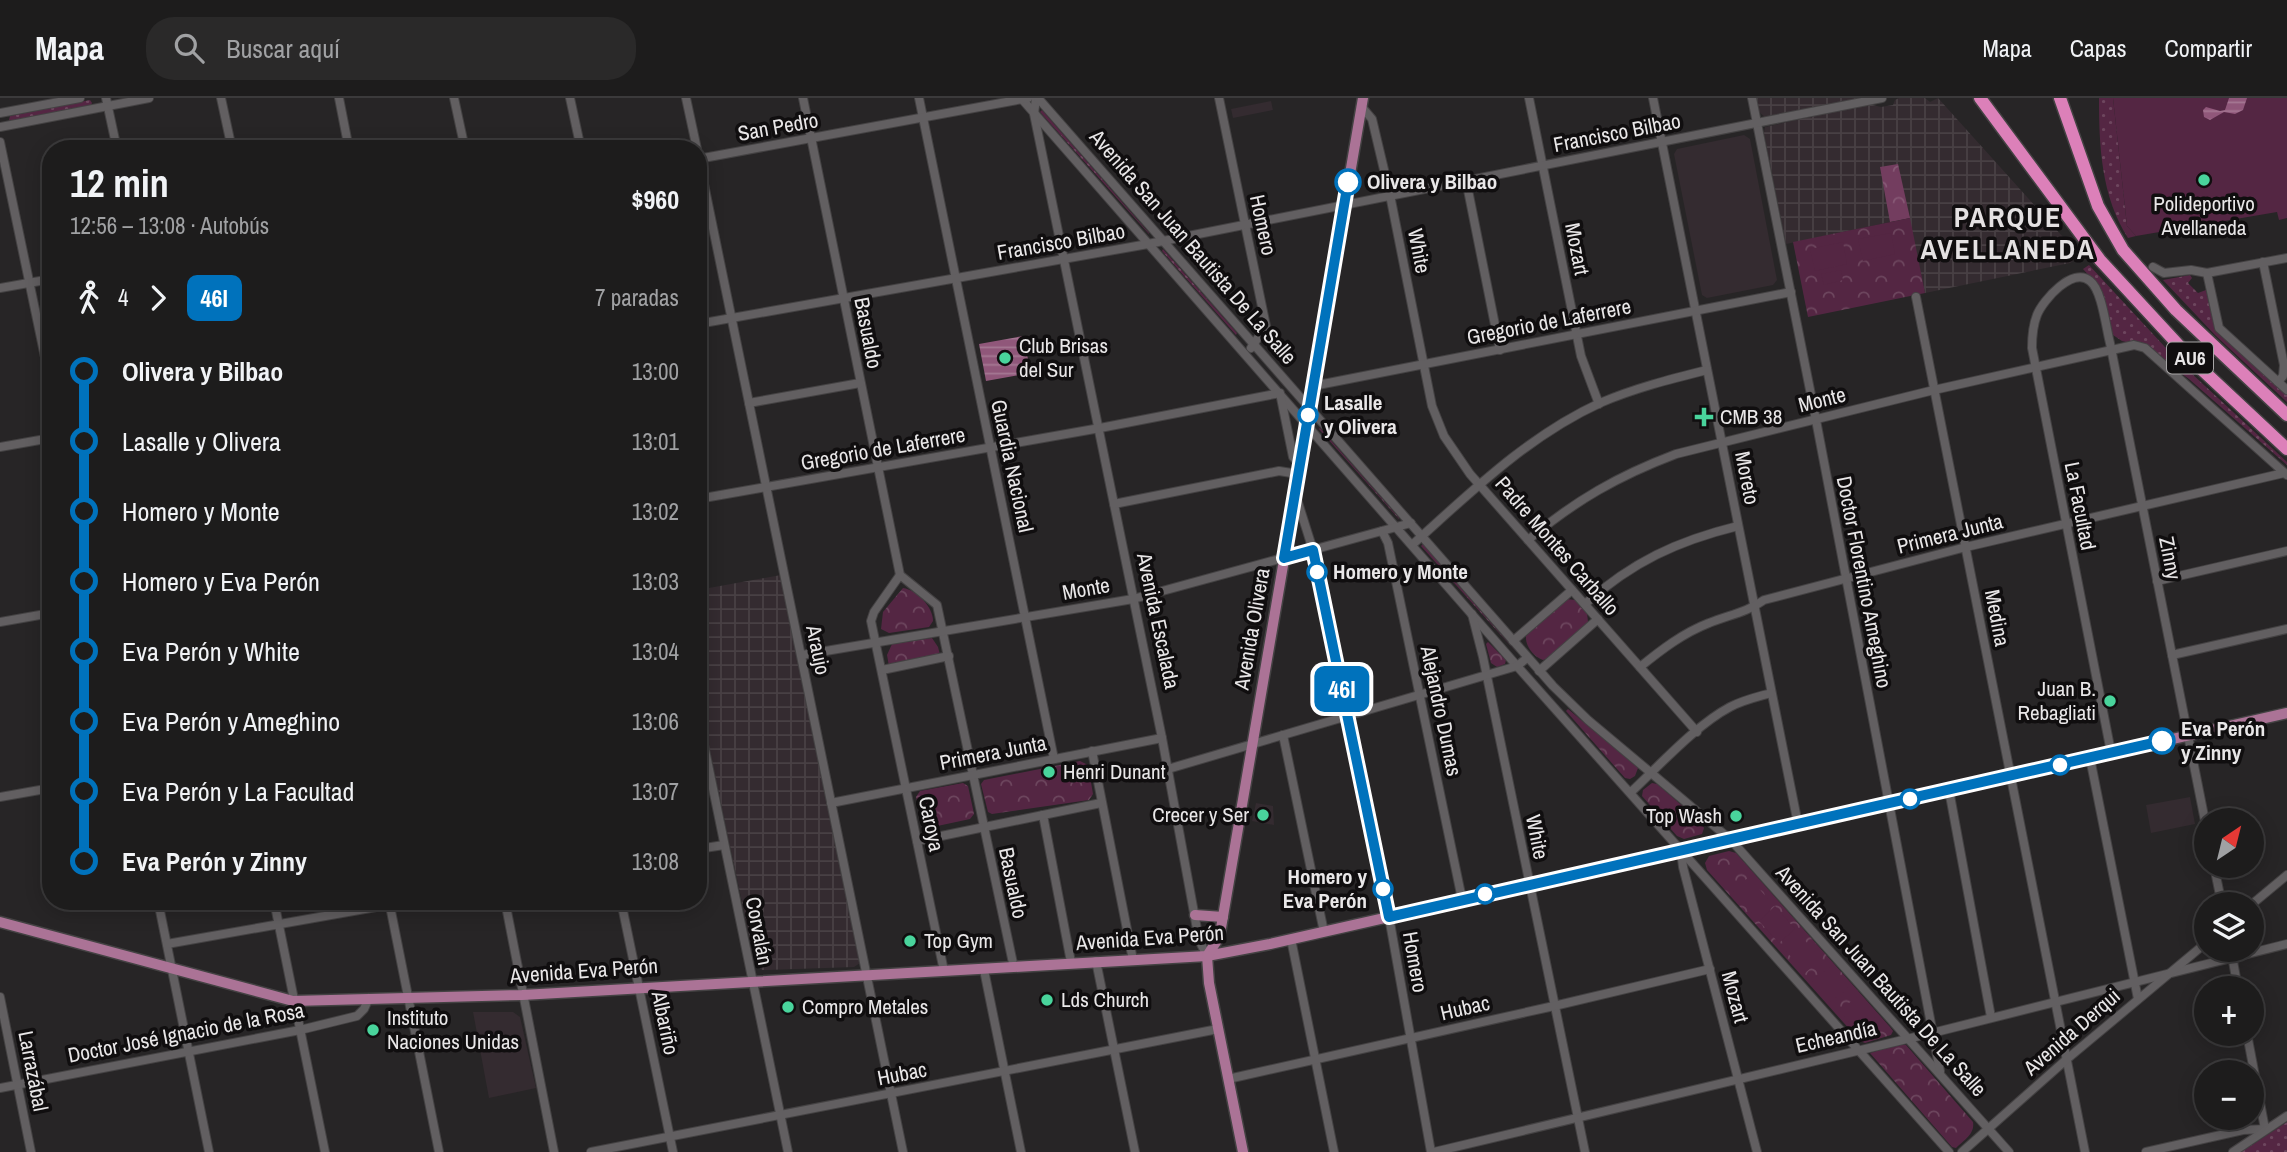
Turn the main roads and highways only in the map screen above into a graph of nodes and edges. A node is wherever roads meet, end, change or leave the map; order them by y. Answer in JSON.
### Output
{"nodes":[{"id":1,"x":1980,"y":98,"type":"edge"},
{"id":2,"x":2059,"y":101,"type":"edge"},
{"id":3,"x":1362,"y":102,"type":"edge"},
{"id":4,"x":2287,"y":415,"type":"edge"},
{"id":5,"x":2287,"y":449,"type":"edge"},
{"id":6,"x":2287,"y":713,"type":"edge"},
{"id":7,"x":1195,"y":915,"type":"road end"},
{"id":8,"x":1223,"y":917,"type":"junction"},
{"id":9,"x":0,"y":922,"type":"edge"},
{"id":10,"x":1207,"y":956,"type":"junction"},
{"id":11,"x":1243,"y":1152,"type":"edge"}],
"edges":[{"from":1,"to":5,"type":"highway","number":"AU6"},
{"from":2,"to":4,"type":"highway","number":"AU6"},
{"from":3,"to":8,"type":"main road","name":"Avenida Olivera"},
{"from":6,"to":10,"type":"main road","name":"Avenida Eva Perón"},
{"from":7,"to":8,"type":"main road"},
{"from":8,"to":10,"type":"main road","name":"Avenida Olivera"},
{"from":9,"to":10,"type":"main road","name":"Avenida Eva Perón"},
{"from":10,"to":11,"type":"main road","name":"Avenida Escalada"}]}
